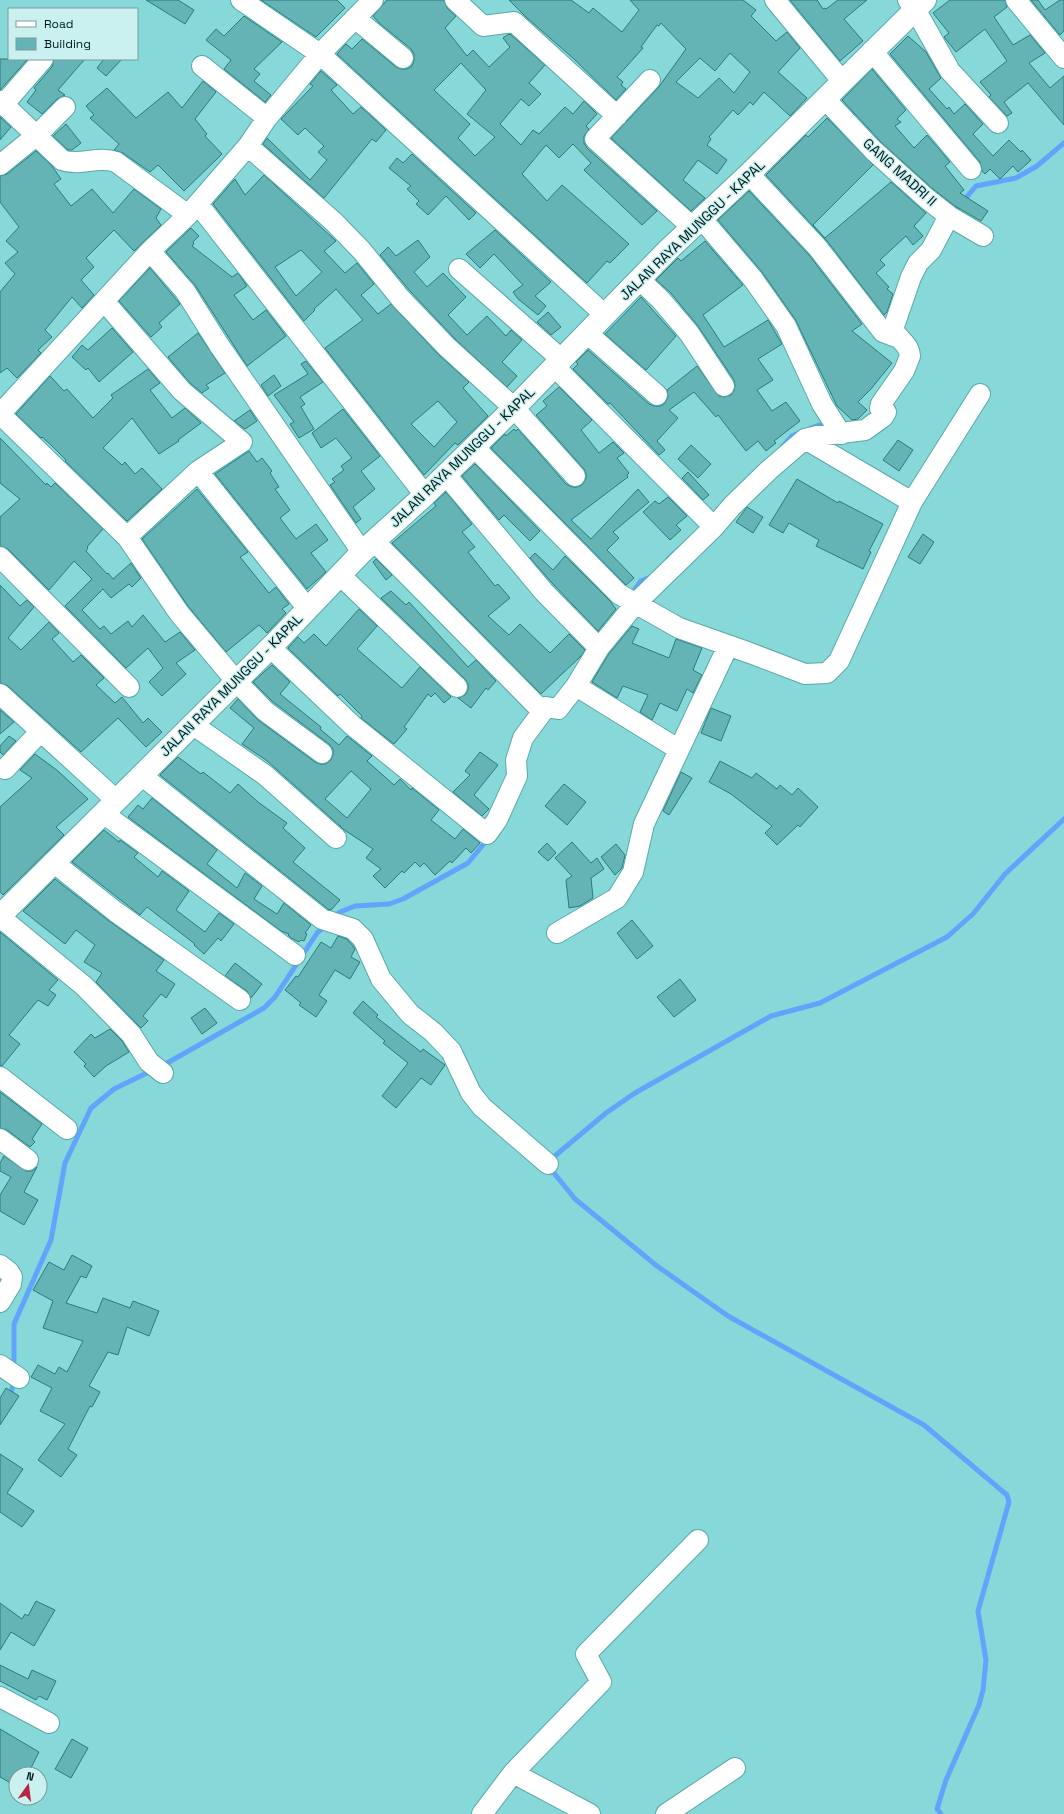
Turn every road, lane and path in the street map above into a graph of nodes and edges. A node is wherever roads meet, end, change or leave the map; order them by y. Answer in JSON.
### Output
{"nodes":[{"id":1,"x":241,"y":0,"type":"edge"},
{"id":2,"x":455,"y":0,"type":"edge"},
{"id":3,"x":775,"y":0,"type":"edge"},
{"id":4,"x":1016,"y":0,"type":"edge"},
{"id":5,"x":916,"y":3,"type":"edge"},
{"id":6,"x":365,"y":6,"type":"edge"},
{"id":7,"x":872,"y":51,"type":"junction"},
{"id":8,"x":320,"y":54,"type":"junction"},
{"id":9,"x":403,"y":58,"type":"dead end"},
{"id":10,"x":1064,"y":58,"type":"edge"},
{"id":11,"x":42,"y":60,"type":"edge"},
{"id":12,"x":202,"y":66,"type":"dead end"},
{"id":13,"x":650,"y":80,"type":"dead end"},
{"id":14,"x":842,"y":80,"type":"junction"},
{"id":15,"x":825,"y":99,"type":"junction"},
{"id":16,"x":2,"y":102,"type":"edge"},
{"id":17,"x":65,"y":107,"type":"dead end"},
{"id":18,"x":617,"y":116,"type":"junction"},
{"id":19,"x":267,"y":118,"type":"junction"},
{"id":20,"x":998,"y":122,"type":"dead end"},
{"id":21,"x":37,"y":135,"type":"junction"},
{"id":22,"x":248,"y":146,"type":"junction"},
{"id":23,"x":0,"y":165,"type":"edge"},
{"id":24,"x":971,"y":169,"type":"dead end"},
{"id":25,"x":749,"y":174,"type":"junction"},
{"id":26,"x":193,"y":210,"type":"junction"},
{"id":27,"x":949,"y":216,"type":"junction"},
{"id":28,"x":697,"y":223,"type":"junction"},
{"id":29,"x":984,"y":236,"type":"dead end"},
{"id":30,"x":150,"y":251,"type":"junction"},
{"id":31,"x":459,"y":269,"type":"dead end"},
{"id":32,"x":640,"y":280,"type":"junction"},
{"id":33,"x":104,"y":301,"type":"junction"},
{"id":34,"x":605,"y":315,"type":"junction"},
{"id":35,"x":587,"y":333,"type":"junction"},
{"id":36,"x":896,"y":337,"type":"junction"},
{"id":37,"x":557,"y":362,"type":"junction"},
{"id":38,"x":724,"y":386,"type":"dead end"},
{"id":39,"x":980,"y":394,"type":"dead end"},
{"id":40,"x":656,"y":395,"type":"dead end"},
{"id":41,"x":514,"y":408,"type":"junction"},
{"id":42,"x":0,"y":414,"type":"edge"},
{"id":43,"x":841,"y":434,"type":"junction"},
{"id":44,"x":805,"y":439,"type":"junction"},
{"id":45,"x":474,"y":447,"type":"junction"},
{"id":46,"x":198,"y":471,"type":"junction"},
{"id":47,"x":446,"y":475,"type":"junction"},
{"id":48,"x":575,"y":476,"type":"dead end"},
{"id":49,"x":425,"y":495,"type":"junction"},
{"id":50,"x":912,"y":502,"type":"junction"},
{"id":51,"x":714,"y":527,"type":"junction"},
{"id":52,"x":127,"y":537,"type":"junction"},
{"id":53,"x":368,"y":547,"type":"junction"},
{"id":54,"x":0,"y":557,"type":"edge"},
{"id":55,"x":340,"y":575,"type":"junction"},
{"id":56,"x":636,"y":603,"type":"junction"},
{"id":57,"x":308,"y":609,"type":"junction"},
{"id":58,"x":728,"y":646,"type":"junction"},
{"id":59,"x":271,"y":648,"type":"junction"},
{"id":60,"x":599,"y":648,"type":"junction"},
{"id":61,"x":236,"y":681,"type":"junction"},
{"id":62,"x":576,"y":686,"type":"junction"},
{"id":63,"x":129,"y":687,"type":"dead end"},
{"id":64,"x":457,"y":687,"type":"dead end"},
{"id":65,"x":0,"y":694,"type":"edge"},
{"id":66,"x":542,"y":711,"type":"junction"},
{"id":67,"x":192,"y":724,"type":"junction"},
{"id":68,"x":41,"y":731,"type":"junction"},
{"id":69,"x":678,"y":749,"type":"junction"},
{"id":70,"x":322,"y":753,"type":"dead end"},
{"id":71,"x":5,"y":769,"type":"dead end"},
{"id":72,"x":141,"y":775,"type":"junction"},
{"id":73,"x":110,"y":806,"type":"junction"},
{"id":74,"x":336,"y":838,"type":"dead end"},
{"id":75,"x":53,"y":862,"type":"junction"},
{"id":76,"x":0,"y":916,"type":"edge"},
{"id":77,"x":557,"y":933,"type":"dead end"},
{"id":78,"x":294,"y":955,"type":"dead end"},
{"id":79,"x":240,"y":1000,"type":"dead end"},
{"id":80,"x":150,"y":1060,"type":"dead end"},
{"id":81,"x":0,"y":1077,"type":"edge"},
{"id":82,"x":67,"y":1129,"type":"dead end"},
{"id":83,"x":0,"y":1139,"type":"edge"},
{"id":84,"x":28,"y":1160,"type":"dead end"},
{"id":85,"x":548,"y":1164,"type":"dead end"},
{"id":86,"x":0,"y":1265,"type":"edge"},
{"id":87,"x":0,"y":1302,"type":"edge"},
{"id":88,"x":0,"y":1365,"type":"edge"},
{"id":89,"x":19,"y":1378,"type":"dead end"},
{"id":90,"x":698,"y":1540,"type":"dead end"},
{"id":91,"x":0,"y":1697,"type":"edge"},
{"id":92,"x":49,"y":1723,"type":"dead end"},
{"id":93,"x":735,"y":1768,"type":"dead end"},
{"id":94,"x":513,"y":1773,"type":"junction"},
{"id":95,"x":482,"y":1814,"type":"edge"},
{"id":96,"x":590,"y":1814,"type":"edge"},
{"id":97,"x":666,"y":1814,"type":"edge"}],
"edges":[{"from":1,"to":8,"type":"street"},
{"from":2,"to":18,"type":"street"},
{"from":3,"to":14,"type":"street"},
{"from":4,"to":10,"type":"street"},
{"from":5,"to":7,"type":"street","name":"JALAN RAYA MUNGGU - KAPAL"},
{"from":5,"to":20,"type":"street"},
{"from":6,"to":8,"type":"street"},
{"from":6,"to":9,"type":"street"},
{"from":7,"to":14,"type":"street","name":"JALAN RAYA MUNGGU - KAPAL"},
{"from":7,"to":24,"type":"street"},
{"from":8,"to":19,"type":"street"},
{"from":8,"to":34,"type":"street"},
{"from":11,"to":16,"type":"street"},
{"from":12,"to":19,"type":"street"},
{"from":13,"to":18,"type":"street"},
{"from":14,"to":15,"type":"street","name":"JALAN RAYA MUNGGU - KAPAL"},
{"from":15,"to":25,"type":"street","name":"JALAN RAYA MUNGGU - KAPAL"},
{"from":15,"to":27,"type":"street","name":"GANG MADRI II"},
{"from":16,"to":21,"type":"street"},
{"from":17,"to":21,"type":"street"},
{"from":18,"to":28,"type":"street"},
{"from":19,"to":22,"type":"street"},
{"from":21,"to":23,"type":"street"},
{"from":21,"to":26,"type":"street"},
{"from":22,"to":26,"type":"street"},
{"from":22,"to":41,"type":"street"},
{"from":25,"to":28,"type":"street","name":"JALAN RAYA MUNGGU - KAPAL"},
{"from":25,"to":36,"type":"street"},
{"from":26,"to":30,"type":"street"},
{"from":26,"to":49,"type":"street"},
{"from":27,"to":29,"type":"street","name":"GANG MADRI II"},
{"from":27,"to":36,"type":"street"},
{"from":28,"to":32,"type":"street","name":"JALAN RAYA MUNGGU - KAPAL"},
{"from":28,"to":43,"type":"street"},
{"from":30,"to":33,"type":"street"},
{"from":30,"to":53,"type":"street"},
{"from":31,"to":37,"type":"street"},
{"from":32,"to":34,"type":"street","name":"JALAN RAYA MUNGGU - KAPAL"},
{"from":32,"to":38,"type":"street"},
{"from":33,"to":42,"type":"street"},
{"from":33,"to":46,"type":"street"},
{"from":34,"to":35,"type":"street","name":"JALAN RAYA MUNGGU - KAPAL"},
{"from":35,"to":37,"type":"street","name":"JALAN RAYA MUNGGU - KAPAL"},
{"from":35,"to":40,"type":"street"},
{"from":36,"to":43,"type":"street"},
{"from":37,"to":41,"type":"street","name":"JALAN RAYA MUNGGU - KAPAL"},
{"from":37,"to":51,"type":"street"},
{"from":39,"to":50,"type":"street"},
{"from":41,"to":45,"type":"street","name":"JALAN RAYA MUNGGU - KAPAL"},
{"from":41,"to":48,"type":"street"},
{"from":42,"to":52,"type":"street"},
{"from":43,"to":44,"type":"street"},
{"from":44,"to":50,"type":"street"},
{"from":44,"to":51,"type":"street"},
{"from":45,"to":47,"type":"street","name":"JALAN RAYA MUNGGU - KAPAL"},
{"from":45,"to":56,"type":"street"},
{"from":46,"to":52,"type":"street"},
{"from":46,"to":57,"type":"street"},
{"from":47,"to":49,"type":"street","name":"JALAN RAYA MUNGGU - KAPAL"},
{"from":47,"to":60,"type":"street"},
{"from":49,"to":53,"type":"street","name":"JALAN RAYA MUNGGU - KAPAL"},
{"from":50,"to":58,"type":"street"},
{"from":51,"to":56,"type":"street"},
{"from":52,"to":61,"type":"street"},
{"from":53,"to":55,"type":"street","name":"JALAN RAYA MUNGGU - KAPAL"},
{"from":53,"to":66,"type":"street"},
{"from":54,"to":63,"type":"street"},
{"from":55,"to":57,"type":"street","name":"JALAN RAYA MUNGGU - KAPAL"},
{"from":55,"to":64,"type":"street"},
{"from":56,"to":58,"type":"street"},
{"from":56,"to":60,"type":"street"},
{"from":57,"to":59,"type":"street","name":"JALAN RAYA MUNGGU - KAPAL"},
{"from":58,"to":69,"type":"street"},
{"from":59,"to":61,"type":"street","name":"JALAN RAYA MUNGGU - KAPAL"},
{"from":59,"to":66,"type":"street"},
{"from":60,"to":62,"type":"street"},
{"from":61,"to":67,"type":"street","name":"JALAN RAYA MUNGGU - KAPAL"},
{"from":61,"to":70,"type":"street"},
{"from":62,"to":66,"type":"street"},
{"from":62,"to":69,"type":"street"},
{"from":65,"to":68,"type":"street"},
{"from":67,"to":72,"type":"street","name":"JALAN RAYA MUNGGU - KAPAL"},
{"from":67,"to":74,"type":"street"},
{"from":68,"to":71,"type":"street"},
{"from":68,"to":73,"type":"street"},
{"from":69,"to":77,"type":"street"},
{"from":72,"to":73,"type":"street","name":"JALAN RAYA MUNGGU - KAPAL"},
{"from":72,"to":85,"type":"street"},
{"from":73,"to":75,"type":"street","name":"JALAN RAYA MUNGGU - KAPAL"},
{"from":73,"to":78,"type":"street"},
{"from":75,"to":76,"type":"street","name":"JALAN RAYA MUNGGU - KAPAL"},
{"from":75,"to":79,"type":"street"},
{"from":76,"to":80,"type":"street"},
{"from":81,"to":82,"type":"street"},
{"from":83,"to":84,"type":"street"},
{"from":86,"to":87,"type":"street"},
{"from":88,"to":89,"type":"street"},
{"from":90,"to":94,"type":"street"},
{"from":91,"to":92,"type":"street"},
{"from":93,"to":97,"type":"street"},
{"from":94,"to":95,"type":"street"},
{"from":94,"to":96,"type":"street"}]}
